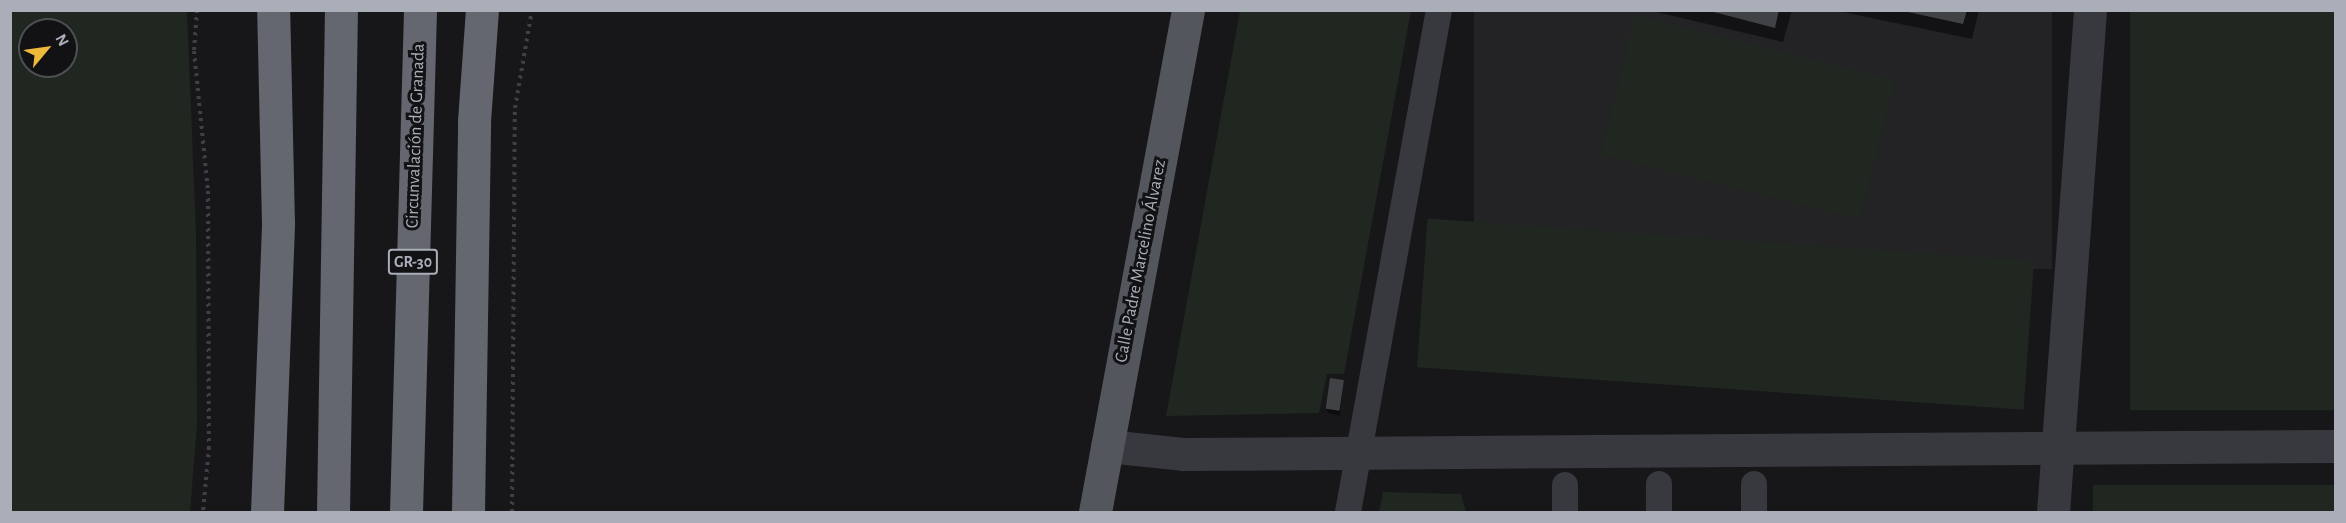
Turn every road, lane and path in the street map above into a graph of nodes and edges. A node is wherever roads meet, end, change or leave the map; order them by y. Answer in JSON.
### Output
{"nodes":[{"id":1,"x":196,"y":10,"type":"edge"},
{"id":2,"x":273,"y":10,"type":"edge"},
{"id":3,"x":341,"y":10,"type":"edge"},
{"id":4,"x":420,"y":10,"type":"edge"},
{"id":5,"x":482,"y":10,"type":"edge"},
{"id":6,"x":492,"y":10,"type":"edge"},
{"id":7,"x":532,"y":10,"type":"edge"},
{"id":8,"x":1188,"y":10,"type":"edge"},
{"id":9,"x":1439,"y":10,"type":"edge"},
{"id":10,"x":2090,"y":10,"type":"edge"},
{"id":11,"x":478,"y":64,"type":"junction"},
{"id":12,"x":1107,"y":446,"type":"junction"},
{"id":13,"x":2336,"y":446,"type":"edge"},
{"id":14,"x":2058,"y":449,"type":"junction"},
{"id":15,"x":1359,"y":454,"type":"junction"},
{"id":16,"x":1659,"y":484,"type":"dead end"},
{"id":17,"x":1754,"y":484,"type":"dead end"},
{"id":18,"x":1565,"y":485,"type":"dead end"},
{"id":19,"x":203,"y":513,"type":"edge"},
{"id":20,"x":267,"y":513,"type":"edge"},
{"id":21,"x":333,"y":513,"type":"edge"},
{"id":22,"x":406,"y":513,"type":"edge"},
{"id":23,"x":468,"y":513,"type":"edge"},
{"id":24,"x":512,"y":513,"type":"edge"},
{"id":25,"x":1095,"y":513,"type":"edge"},
{"id":26,"x":1348,"y":513,"type":"edge"},
{"id":27,"x":1565,"y":513,"type":"edge"},
{"id":28,"x":1659,"y":513,"type":"edge"},
{"id":29,"x":1754,"y":513,"type":"edge"},
{"id":30,"x":2053,"y":513,"type":"edge"}],
"edges":[{"from":1,"to":19,"type":"path"},
{"from":2,"to":20,"type":"highway"},
{"from":3,"to":21,"type":"highway"},
{"from":4,"to":22,"type":"highway","name":"Circunvalación de Granada","number":"GR-30"},
{"from":5,"to":11,"type":"highway"},
{"from":6,"to":11,"type":"highway"},
{"from":7,"to":24,"type":"path"},
{"from":8,"to":12,"type":"main road","name":"Calle Padre Marcelino Álvarez"},
{"from":9,"to":15,"type":"street"},
{"from":10,"to":14,"type":"street"},
{"from":11,"to":23,"type":"highway"},
{"from":12,"to":15,"type":"street"},
{"from":12,"to":25,"type":"main road","name":"Calle Padre Marcelino Álvarez"},
{"from":13,"to":14,"type":"street"},
{"from":14,"to":15,"type":"street"},
{"from":14,"to":30,"type":"street"},
{"from":15,"to":26,"type":"street"},
{"from":16,"to":28,"type":"street"},
{"from":17,"to":29,"type":"street"},
{"from":18,"to":27,"type":"street"}]}
